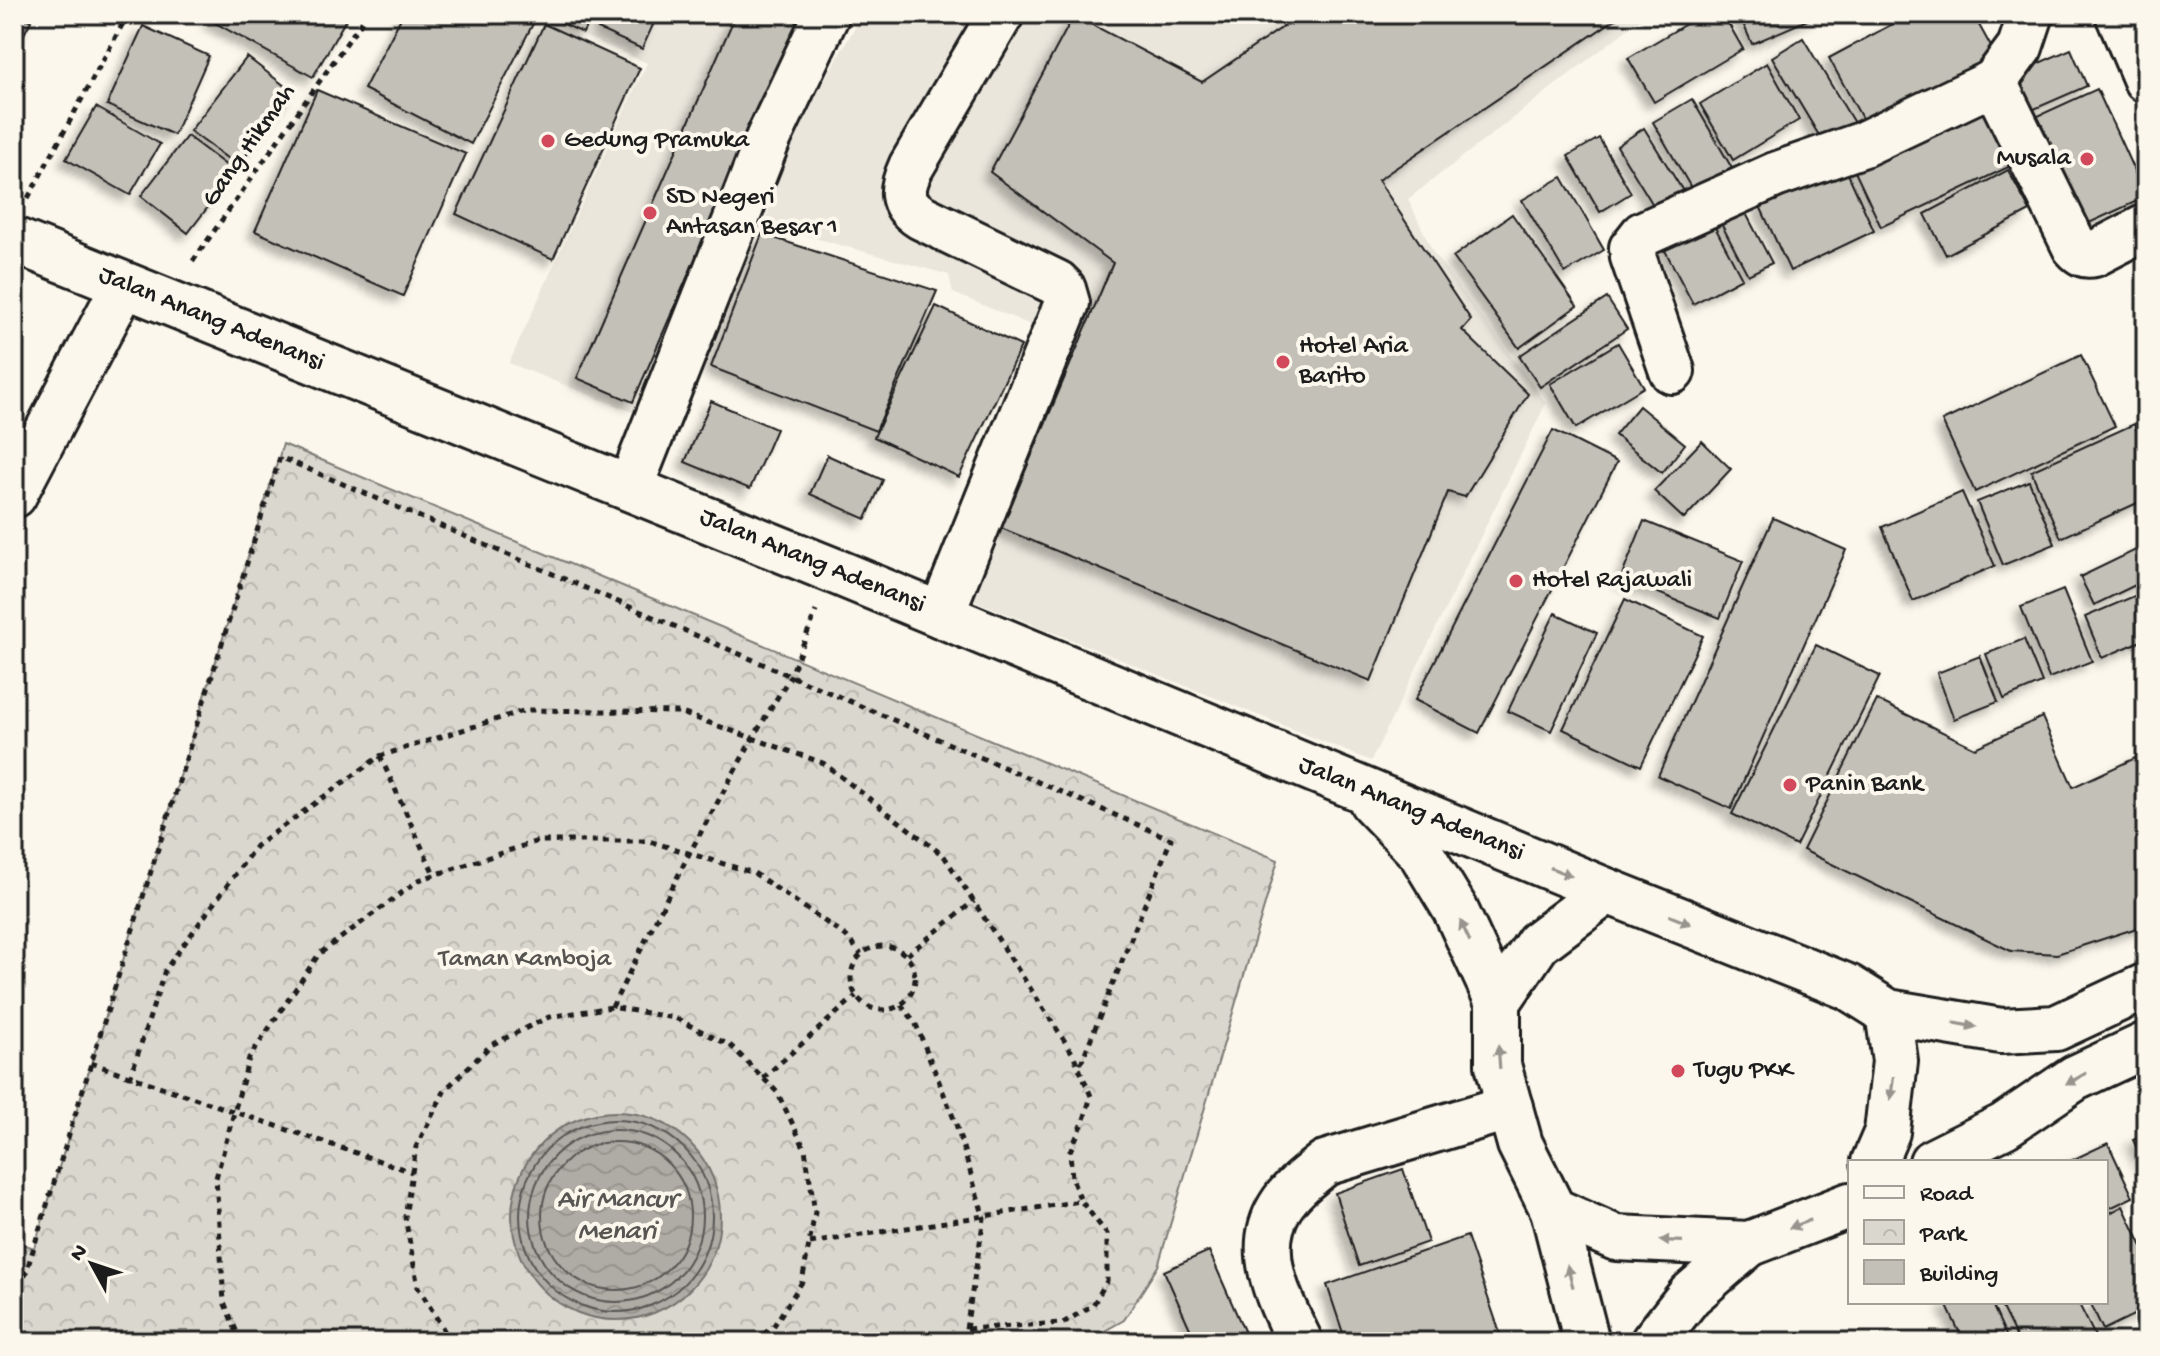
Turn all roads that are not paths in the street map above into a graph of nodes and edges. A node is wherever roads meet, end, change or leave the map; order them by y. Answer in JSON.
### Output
{"nodes":[{"id":1,"x":827,"y":14,"type":"edge"},
{"id":2,"x":1001,"y":14,"type":"edge"},
{"id":3,"x":2031,"y":14,"type":"edge"},
{"id":4,"x":2118,"y":14,"type":"edge"},
{"id":5,"x":2144,"y":72,"type":"edge"},
{"id":6,"x":1994,"y":82,"type":"junction"},
{"id":7,"x":18,"y":224,"type":"edge"},
{"id":8,"x":2146,"y":227,"type":"edge"},
{"id":9,"x":124,"y":285,"type":"junction"},
{"id":10,"x":1672,"y":371,"type":"dead end"},
{"id":11,"x":630,"y":488,"type":"junction"},
{"id":12,"x":14,"y":495,"type":"edge"},
{"id":13,"x":941,"y":615,"type":"junction"},
{"id":14,"x":1359,"y":789,"type":"junction"},
{"id":15,"x":1607,"y":891,"type":"junction"},
{"id":16,"x":2146,"y":986,"type":"edge"},
{"id":17,"x":1498,"y":1002,"type":"junction"},
{"id":18,"x":1888,"y":1012,"type":"junction"},
{"id":19,"x":2146,"y":1045,"type":"edge"},
{"id":20,"x":1510,"y":1107,"type":"junction"},
{"id":21,"x":1875,"y":1160,"type":"edge"},
{"id":22,"x":1936,"y":1160,"type":"edge"},
{"id":23,"x":1848,"y":1206,"type":"edge"},
{"id":24,"x":1553,"y":1210,"type":"junction"},
{"id":25,"x":1749,"y":1244,"type":"junction"},
{"id":26,"x":1300,"y":1342,"type":"edge"},
{"id":27,"x":1587,"y":1342,"type":"edge"},
{"id":28,"x":1653,"y":1342,"type":"edge"}],
"edges":[{"from":1,"to":11,"type":"main road"},
{"from":2,"to":13,"type":"main road"},
{"from":3,"to":6,"type":"main road"},
{"from":4,"to":5,"type":"main road"},
{"from":6,"to":8,"type":"main road"},
{"from":6,"to":10,"type":"main road"},
{"from":7,"to":9,"type":"main road","name":"Jalan Anang Adenansi"},
{"from":9,"to":11,"type":"main road","name":"Jalan Anang Adenansi"},
{"from":9,"to":12,"type":"main road"},
{"from":11,"to":13,"type":"main road","name":"Jalan Anang Adenansi"},
{"from":13,"to":14,"type":"main road","name":"Jalan Anang Adenansi"},
{"from":14,"to":15,"type":"main road","name":"Jalan Anang Adenansi","one_way":true},
{"from":17,"to":14,"type":"main road","one_way":true},
{"from":15,"to":17,"type":"main road"},
{"from":15,"to":18,"type":"main road","name":"Jalan Anang Adenansi","one_way":true},
{"from":18,"to":16,"type":"main road","one_way":true},
{"from":20,"to":17,"type":"main road","one_way":true},
{"from":18,"to":21,"type":"main road","one_way":true},
{"from":19,"to":22,"type":"main road","one_way":true},
{"from":20,"to":24,"type":"main road"},
{"from":20,"to":26,"type":"main road"},
{"from":23,"to":25,"type":"main road","one_way":true},
{"from":25,"to":24,"type":"main road","one_way":true},
{"from":27,"to":24,"type":"main road","one_way":true},
{"from":25,"to":28,"type":"main road"}]}
